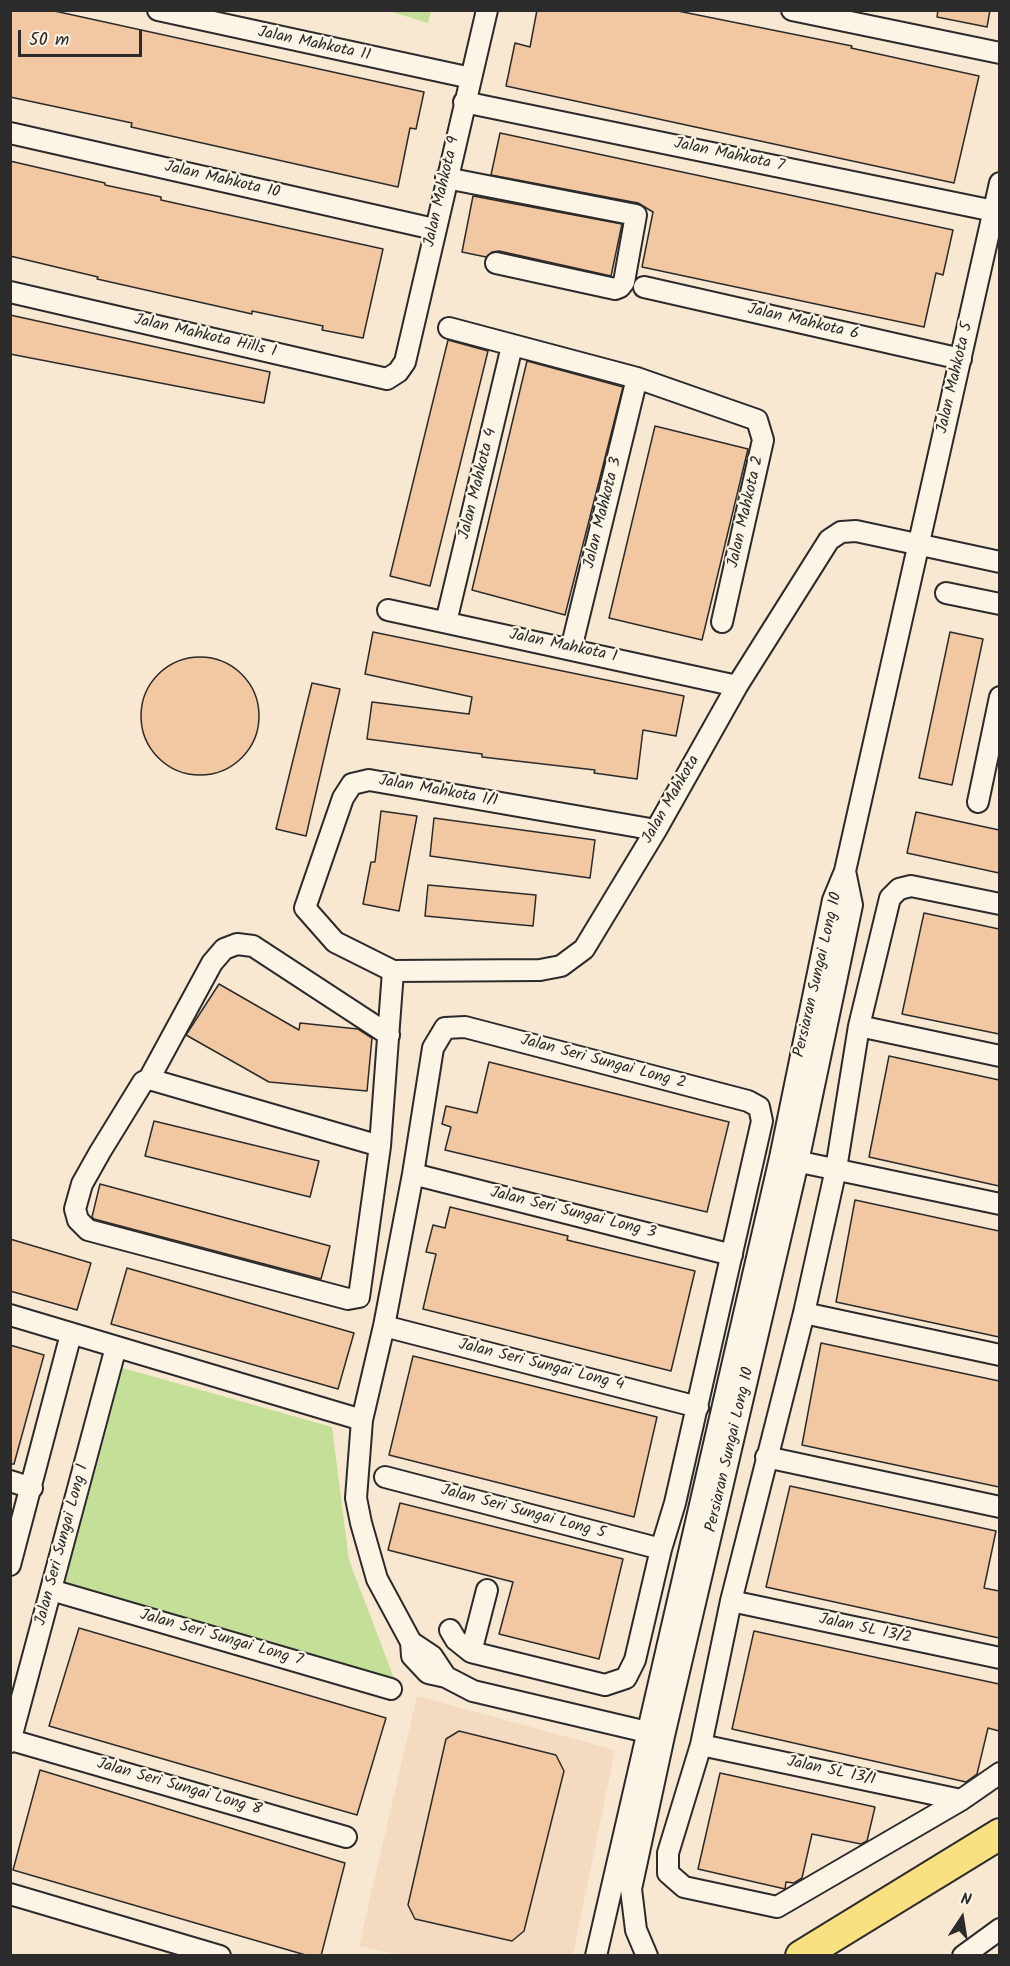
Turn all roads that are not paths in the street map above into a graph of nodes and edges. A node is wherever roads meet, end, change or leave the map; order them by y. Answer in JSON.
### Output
{"nodes":[{"id":1,"x":158,"y":10,"type":"edge"},
{"id":2,"x":487,"y":10,"type":"edge"},
{"id":3,"x":792,"y":10,"type":"edge"},
{"id":4,"x":999,"y":53,"type":"edge"},
{"id":5,"x":471,"y":78,"type":"junction"},
{"id":6,"x":464,"y":102,"type":"junction"},
{"id":7,"x":10,"y":133,"type":"edge"},
{"id":8,"x":446,"y":178,"type":"junction"},
{"id":9,"x":999,"y":183,"type":"edge"},
{"id":10,"x":994,"y":211,"type":"junction"},
{"id":11,"x":434,"y":229,"type":"junction"},
{"id":12,"x":496,"y":263,"type":"dead end"},
{"id":13,"x":644,"y":287,"type":"dead end"},
{"id":14,"x":10,"y":292,"type":"edge"},
{"id":15,"x":449,"y":328,"type":"dead end"},
{"id":16,"x":512,"y":346,"type":"junction"},
{"id":17,"x":961,"y":358,"type":"junction"},
{"id":18,"x":398,"y":372,"type":"joint"},
{"id":19,"x":638,"y":378,"type":"junction"},
{"id":20,"x":919,"y":545,"type":"junction"},
{"id":21,"x":999,"y":561,"type":"edge"},
{"id":22,"x":946,"y":593,"type":"dead end"},
{"id":23,"x":999,"y":604,"type":"edge"},
{"id":24,"x":388,"y":610,"type":"dead end"},
{"id":25,"x":446,"y":622,"type":"junction"},
{"id":26,"x":722,"y":622,"type":"dead end"},
{"id":27,"x":571,"y":649,"type":"junction"},
{"id":28,"x":737,"y":686,"type":"junction"},
{"id":29,"x":999,"y":697,"type":"edge"},
{"id":30,"x":978,"y":802,"type":"dead end"},
{"id":31,"x":656,"y":830,"type":"junction"},
{"id":32,"x":845,"y":871,"type":"joint"},
{"id":33,"x":999,"y":904,"type":"edge"},
{"id":34,"x":305,"y":908,"type":"joint"},
{"id":35,"x":393,"y":971,"type":"junction"},
{"id":36,"x":859,"y":1026,"type":"junction"},
{"id":37,"x":389,"y":1035,"type":"junction"},
{"id":38,"x":999,"y":1056,"type":"edge"},
{"id":39,"x":149,"y":1079,"type":"junction"},
{"id":40,"x":380,"y":1146,"type":"junction"},
{"id":41,"x":789,"y":1160,"type":"junction"},
{"id":42,"x":836,"y":1169,"type":"junction"},
{"id":43,"x":413,"y":1173,"type":"junction"},
{"id":44,"x":999,"y":1204,"type":"edge"},
{"id":45,"x":732,"y":1256,"type":"junction"},
{"id":46,"x":804,"y":1313,"type":"junction"},
{"id":47,"x":10,"y":1315,"type":"edge"},
{"id":48,"x":384,"y":1326,"type":"junction"},
{"id":49,"x":71,"y":1334,"type":"junction"},
{"id":50,"x":116,"y":1347,"type":"junction"},
{"id":51,"x":999,"y":1355,"type":"edge"},
{"id":52,"x":698,"y":1407,"type":"junction"},
{"id":53,"x":362,"y":1420,"type":"junction"},
{"id":54,"x":766,"y":1457,"type":"junction"},
{"id":55,"x":385,"y":1477,"type":"dead end"},
{"id":56,"x":10,"y":1481,"type":"edge"},
{"id":57,"x":32,"y":1488,"type":"junction"},
{"id":58,"x":999,"y":1507,"type":"edge"},
{"id":59,"x":661,"y":1549,"type":"junction"},
{"id":60,"x":10,"y":1565,"type":"edge"},
{"id":61,"x":51,"y":1590,"type":"junction"},
{"id":62,"x":487,"y":1590,"type":"dead end"},
{"id":63,"x":731,"y":1601,"type":"junction"},
{"id":64,"x":450,"y":1630,"type":"dead end"},
{"id":65,"x":471,"y":1652,"type":"junction"},
{"id":66,"x":999,"y":1658,"type":"edge"},
{"id":67,"x":391,"y":1689,"type":"dead end"},
{"id":68,"x":655,"y":1734,"type":"junction"},
{"id":69,"x":11,"y":1741,"type":"edge"},
{"id":70,"x":700,"y":1745,"type":"junction"},
{"id":71,"x":999,"y":1773,"type":"edge"},
{"id":72,"x":962,"y":1800,"type":"junction"},
{"id":73,"x":999,"y":1834,"type":"edge"},
{"id":74,"x":346,"y":1837,"type":"dead end"},
{"id":75,"x":10,"y":1894,"type":"edge"},
{"id":76,"x":999,"y":1929,"type":"edge"},
{"id":77,"x":805,"y":1952,"type":"edge"},
{"id":78,"x":220,"y":1956,"type":"edge"},
{"id":79,"x":596,"y":1956,"type":"edge"},
{"id":80,"x":647,"y":1956,"type":"edge"},
{"id":81,"x":963,"y":1956,"type":"edge"}],
"edges":[{"from":1,"to":5,"type":"street","name":"Jalan Mahkota 11"},
{"from":2,"to":5,"type":"street","name":"Jalan Mahkota 9"},
{"from":3,"to":4,"type":"street"},
{"from":5,"to":6,"type":"street","name":"Jalan Mahkota 9"},
{"from":6,"to":8,"type":"street","name":"Jalan Mahkota 9"},
{"from":6,"to":10,"type":"street","name":"Jalan Mahkota 7"},
{"from":7,"to":11,"type":"street","name":"Jalan Mahkota 10"},
{"from":8,"to":11,"type":"street","name":"Jalan Mahkota 9"},
{"from":8,"to":12,"type":"street"},
{"from":9,"to":10,"type":"street"},
{"from":10,"to":17,"type":"street","name":"Jalan Mahkota 5"},
{"from":11,"to":18,"type":"street","name":"Jalan Mahkota 9"},
{"from":13,"to":17,"type":"street","name":"Jalan Mahkota 6"},
{"from":14,"to":18,"type":"street","name":"Jalan Mahkota Hills 1"},
{"from":15,"to":16,"type":"street"},
{"from":16,"to":19,"type":"street"},
{"from":16,"to":25,"type":"street","name":"Jalan Mahkota 4"},
{"from":17,"to":20,"type":"street","name":"Jalan Mahkota 5"},
{"from":19,"to":26,"type":"street","name":"Jalan Mahkota 2"},
{"from":19,"to":27,"type":"street","name":"Jalan Mahkota 3"},
{"from":20,"to":21,"type":"street","name":"Jalan Mahkota"},
{"from":20,"to":28,"type":"street","name":"Jalan Mahkota"},
{"from":20,"to":32,"type":"street","name":"Jalan Mahkota 5"},
{"from":22,"to":23,"type":"street"},
{"from":24,"to":25,"type":"street","name":"Jalan Mahkota 1"},
{"from":25,"to":27,"type":"street","name":"Jalan Mahkota 1"},
{"from":27,"to":28,"type":"street","name":"Jalan Mahkota 1"},
{"from":28,"to":31,"type":"street","name":"Jalan Mahkota"},
{"from":29,"to":30,"type":"street"},
{"from":31,"to":34,"type":"street","name":"Jalan Mahkota 1/1"},
{"from":31,"to":35,"type":"street","name":"Jalan Mahkota"},
{"from":32,"to":41,"type":"street","name":"Persiaran Sungai Long 10"},
{"from":33,"to":36,"type":"street"},
{"from":34,"to":35,"type":"street","name":"Jalan Mahkota"},
{"from":35,"to":37,"type":"street"},
{"from":36,"to":38,"type":"street"},
{"from":36,"to":42,"type":"street"},
{"from":37,"to":39,"type":"street"},
{"from":37,"to":40,"type":"street"},
{"from":39,"to":40,"type":"street"},
{"from":39,"to":40,"type":"street"},
{"from":41,"to":42,"type":"street"},
{"from":41,"to":68,"type":"street","name":"Persiaran Sungai Long 10"},
{"from":42,"to":44,"type":"street"},
{"from":42,"to":46,"type":"street"},
{"from":43,"to":45,"type":"street","name":"Jalan Seri Sungai Long 3"},
{"from":43,"to":45,"type":"street","name":"Jalan Seri Sungai Long 2"},
{"from":43,"to":48,"type":"street"},
{"from":45,"to":52,"type":"street"},
{"from":46,"to":51,"type":"street"},
{"from":46,"to":54,"type":"street"},
{"from":47,"to":49,"type":"street"},
{"from":48,"to":52,"type":"street","name":"Jalan Seri Sungai Long 4"},
{"from":48,"to":53,"type":"street"},
{"from":49,"to":50,"type":"street"},
{"from":49,"to":57,"type":"street"},
{"from":50,"to":53,"type":"street"},
{"from":50,"to":61,"type":"street","name":"Jalan Seri Sungai Long 1"},
{"from":52,"to":59,"type":"street"},
{"from":53,"to":68,"type":"street"},
{"from":54,"to":58,"type":"street"},
{"from":54,"to":63,"type":"street"},
{"from":55,"to":59,"type":"street","name":"Jalan Seri Sungai Long 5"},
{"from":56,"to":57,"type":"street"},
{"from":57,"to":60,"type":"street"},
{"from":59,"to":65,"type":"street"},
{"from":61,"to":67,"type":"street","name":"Jalan Seri Sungai Long 7"},
{"from":61,"to":69,"type":"street","name":"Jalan Seri Sungai Long 1"},
{"from":62,"to":65,"type":"street"},
{"from":63,"to":66,"type":"street","name":"Jalan SL 13/2"},
{"from":63,"to":70,"type":"street"},
{"from":64,"to":65,"type":"street"},
{"from":68,"to":79,"type":"street","name":"Persiaran Sungai Long 10"},
{"from":68,"to":80,"type":"street","name":"Persiaran Sungai Long 10"},
{"from":69,"to":74,"type":"street","name":"Jalan Seri Sungai Long 8"},
{"from":70,"to":72,"type":"street","name":"Jalan SL 13/1"},
{"from":70,"to":72,"type":"street"},
{"from":71,"to":72,"type":"street"},
{"from":73,"to":77,"type":"highway"},
{"from":75,"to":78,"type":"street"},
{"from":76,"to":81,"type":"street"}]}
